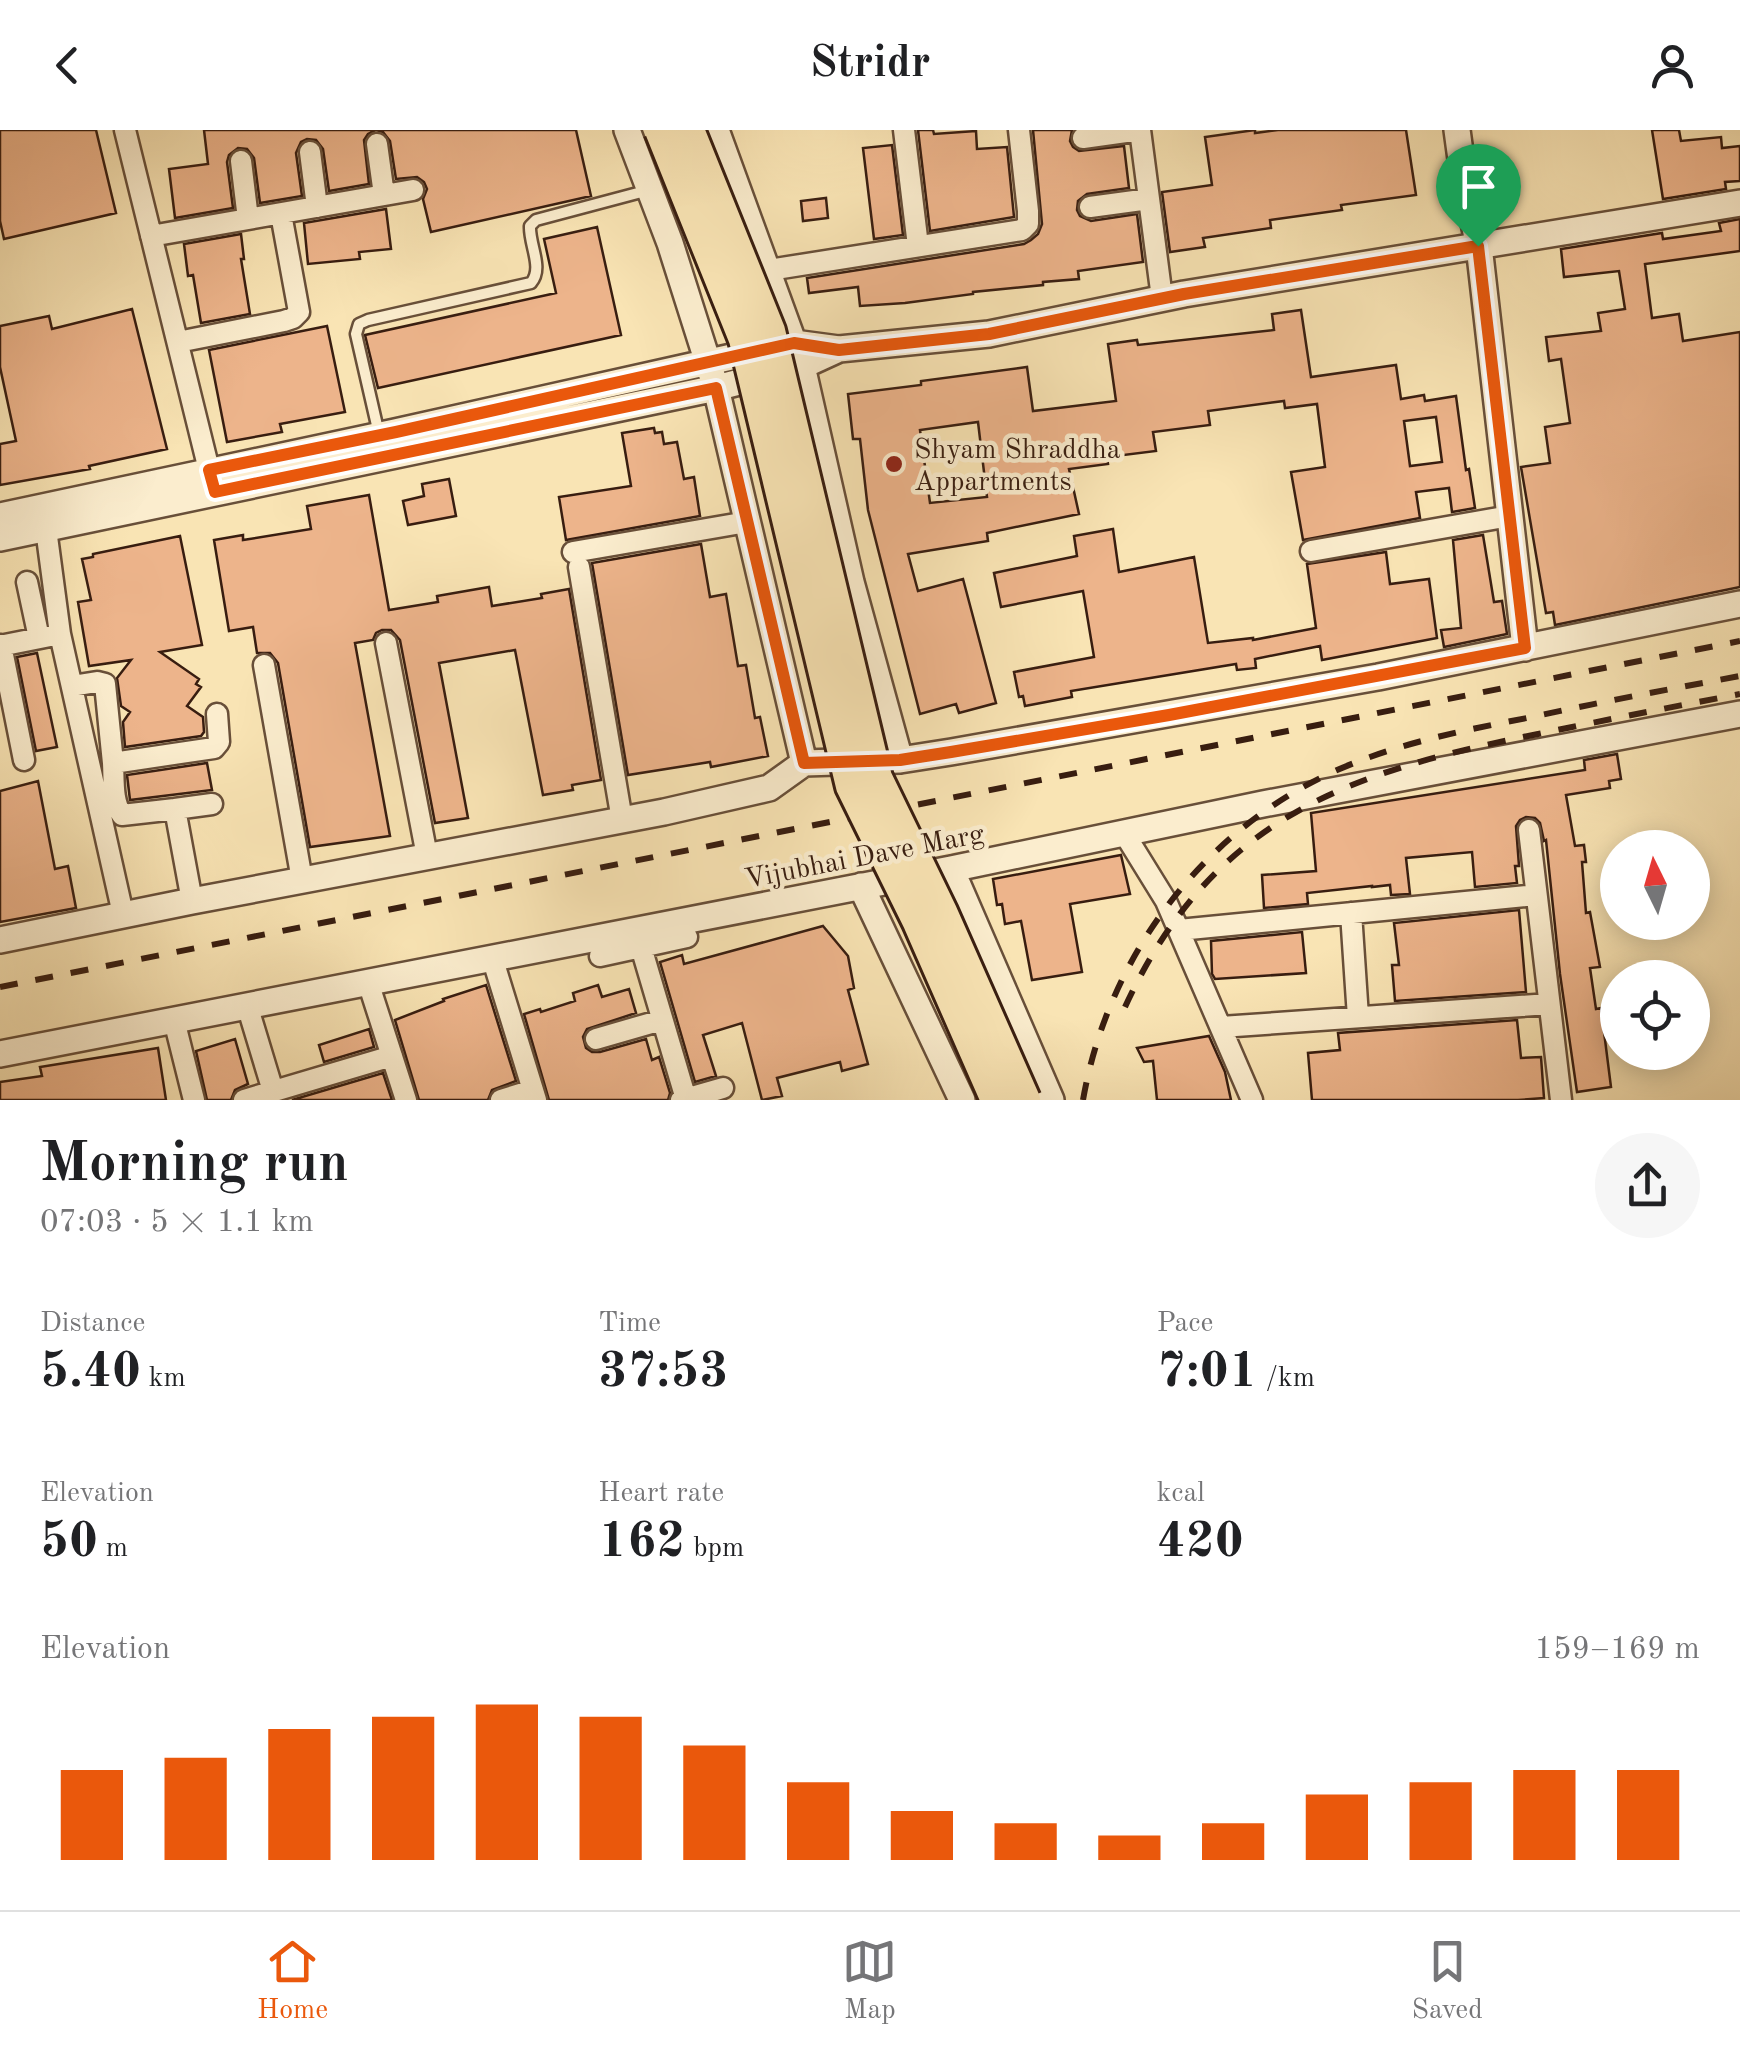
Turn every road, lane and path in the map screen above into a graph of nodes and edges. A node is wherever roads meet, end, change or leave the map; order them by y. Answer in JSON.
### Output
{"nodes":[{"id":1,"x":125,"y":130,"type":"edge"},
{"id":2,"x":627,"y":130,"type":"edge"},
{"id":3,"x":661,"y":130,"type":"edge"},
{"id":4,"x":688,"y":130,"type":"edge"},
{"id":5,"x":716,"y":130,"type":"edge"},
{"id":6,"x":904,"y":130,"type":"edge"},
{"id":7,"x":1019,"y":130,"type":"edge"},
{"id":8,"x":1140,"y":130,"type":"edge"},
{"id":9,"x":1457,"y":130,"type":"edge"},
{"id":10,"x":1083,"y":138,"type":"dead end"},
{"id":11,"x":377,"y":144,"type":"dead end"},
{"id":12,"x":310,"y":152,"type":"dead end"},
{"id":13,"x":241,"y":161,"type":"dead end"},
{"id":14,"x":413,"y":190,"type":"dead end"},
{"id":15,"x":649,"y":190,"type":"junction"},
{"id":16,"x":384,"y":195,"type":"junction"},
{"id":17,"x":1148,"y":199,"type":"junction"},
{"id":18,"x":1740,"y":203,"type":"edge"},
{"id":19,"x":317,"y":207,"type":"junction"},
{"id":20,"x":1090,"y":208,"type":"dead end"},
{"id":21,"x":281,"y":214,"type":"junction"},
{"id":22,"x":248,"y":219,"type":"junction"},
{"id":23,"x":151,"y":236,"type":"junction"},
{"id":24,"x":918,"y":246,"type":"junction"},
{"id":25,"x":1478,"y":246,"type":"junction"},
{"id":26,"x":768,"y":270,"type":"junction"},
{"id":27,"x":1162,"y":298,"type":"junction"},
{"id":28,"x":178,"y":342,"type":"junction"},
{"id":29,"x":798,"y":355,"type":"junction"},
{"id":30,"x":712,"y":375,"type":"junction"},
{"id":31,"x":379,"y":435,"type":"junction"},
{"id":32,"x":212,"y":481,"type":"junction"},
{"id":33,"x":0,"y":516,"type":"edge"},
{"id":34,"x":1510,"y":516,"type":"junction"},
{"id":35,"x":44,"y":517,"type":"junction"},
{"id":36,"x":747,"y":522,"type":"junction"},
{"id":37,"x":0,"y":538,"type":"edge"},
{"id":38,"x":1311,"y":551,"type":"dead end"},
{"id":39,"x":27,"y":582,"type":"dead end"},
{"id":40,"x":1740,"y":604,"type":"edge"},
{"id":41,"x":49,"y":636,"type":"junction"},
{"id":42,"x":386,"y":643,"type":"dead end"},
{"id":43,"x":0,"y":646,"type":"edge"},
{"id":44,"x":1525,"y":648,"type":"junction"},
{"id":45,"x":264,"y":665,"type":"dead end"},
{"id":46,"x":72,"y":686,"type":"junction"},
{"id":47,"x":217,"y":714,"type":"dead end"},
{"id":48,"x":1740,"y":714,"type":"edge"},
{"id":49,"x":24,"y":760,"type":"dead end"},
{"id":50,"x":900,"y":760,"type":"junction"},
{"id":51,"x":113,"y":763,"type":"junction"},
{"id":52,"x":804,"y":763,"type":"junction"},
{"id":53,"x":212,"y":804,"type":"dead end"},
{"id":54,"x":175,"y":809,"type":"junction"},
{"id":55,"x":622,"y":820,"type":"junction"},
{"id":56,"x":1529,"y":830,"type":"dead end"},
{"id":57,"x":1124,"y":833,"type":"junction"},
{"id":58,"x":427,"y":856,"type":"junction"},
{"id":59,"x":951,"y":869,"type":"junction"},
{"id":60,"x":302,"y":880,"type":"junction"},
{"id":61,"x":861,"y":886,"type":"junction"},
{"id":62,"x":1536,"y":895,"type":"junction"},
{"id":63,"x":192,"y":901,"type":"junction"},
{"id":64,"x":1351,"y":913,"type":"junction"},
{"id":65,"x":123,"y":914,"type":"junction"},
{"id":66,"x":1179,"y":930,"type":"junction"},
{"id":67,"x":687,"y":937,"type":"dead end"},
{"id":68,"x":639,"y":938,"type":"junction"},
{"id":69,"x":0,"y":940,"type":"edge"},
{"id":70,"x":600,"y":956,"type":"dead end"},
{"id":71,"x":492,"y":958,"type":"junction"},
{"id":72,"x":368,"y":982,"type":"junction"},
{"id":73,"x":1549,"y":1004,"type":"junction"},
{"id":74,"x":247,"y":1005,"type":"junction"},
{"id":75,"x":1358,"y":1017,"type":"junction"},
{"id":76,"x":174,"y":1020,"type":"junction"},
{"id":77,"x":662,"y":1020,"type":"junction"},
{"id":78,"x":1221,"y":1027,"type":"junction"},
{"id":79,"x":596,"y":1038,"type":"dead end"},
{"id":80,"x":0,"y":1054,"type":"edge"},
{"id":81,"x":392,"y":1056,"type":"junction"},
{"id":82,"x":723,"y":1088,"type":"dead end"},
{"id":83,"x":535,"y":1095,"type":"edge"},
{"id":84,"x":261,"y":1096,"type":"edge"},
{"id":85,"x":683,"y":1099,"type":"edge"},
{"id":86,"x":194,"y":1100,"type":"edge"},
{"id":87,"x":406,"y":1100,"type":"edge"},
{"id":88,"x":501,"y":1100,"type":"edge"},
{"id":89,"x":962,"y":1100,"type":"edge"},
{"id":90,"x":997,"y":1100,"type":"edge"},
{"id":91,"x":1024,"y":1100,"type":"edge"},
{"id":92,"x":1052,"y":1100,"type":"edge"},
{"id":93,"x":1252,"y":1100,"type":"edge"},
{"id":94,"x":1561,"y":1100,"type":"edge"}],
"edges":[{"from":1,"to":23,"type":"street"},
{"from":2,"to":15,"type":"street"},
{"from":3,"to":90,"type":"main road","bridge":true},
{"from":4,"to":91,"type":"main road","bridge":true},
{"from":5,"to":26,"type":"street"},
{"from":6,"to":24,"type":"street"},
{"from":7,"to":24,"type":"street"},
{"from":8,"to":10,"type":"street"},
{"from":8,"to":17,"type":"street"},
{"from":9,"to":25,"type":"street"},
{"from":11,"to":16,"type":"street"},
{"from":12,"to":19,"type":"street"},
{"from":13,"to":22,"type":"street"},
{"from":14,"to":16,"type":"street"},
{"from":15,"to":30,"type":"street"},
{"from":15,"to":31,"type":"lane"},
{"from":16,"to":19,"type":"street"},
{"from":17,"to":20,"type":"street"},
{"from":17,"to":27,"type":"street"},
{"from":18,"to":25,"type":"street"},
{"from":19,"to":21,"type":"street"},
{"from":21,"to":22,"type":"street"},
{"from":21,"to":28,"type":"street"},
{"from":22,"to":23,"type":"street"},
{"from":23,"to":28,"type":"street"},
{"from":24,"to":26,"type":"street"},
{"from":25,"to":27,"type":"street"},
{"from":25,"to":34,"type":"street"},
{"from":26,"to":29,"type":"street"},
{"from":27,"to":29,"type":"street"},
{"from":28,"to":32,"type":"street"},
{"from":29,"to":30,"type":"street"},
{"from":29,"to":50,"type":"street"},
{"from":30,"to":31,"type":"street"},
{"from":30,"to":32,"type":"street"},
{"from":30,"to":36,"type":"street"},
{"from":31,"to":32,"type":"street"},
{"from":32,"to":35,"type":"street"},
{"from":33,"to":35,"type":"street"},
{"from":34,"to":38,"type":"street"},
{"from":34,"to":44,"type":"street"},
{"from":35,"to":37,"type":"street"},
{"from":35,"to":41,"type":"street"},
{"from":36,"to":52,"type":"street"},
{"from":36,"to":55,"type":"street"},
{"from":39,"to":41,"type":"street"},
{"from":40,"to":44,"type":"street"},
{"from":41,"to":43,"type":"street"},
{"from":41,"to":46,"type":"street"},
{"from":42,"to":58,"type":"street"},
{"from":43,"to":49,"type":"street"},
{"from":44,"to":50,"type":"street"},
{"from":45,"to":60,"type":"street"},
{"from":46,"to":51,"type":"street"},
{"from":46,"to":65,"type":"street"},
{"from":47,"to":51,"type":"street"},
{"from":48,"to":57,"type":"street","name":"Vijubhai Dave Marg"},
{"from":50,"to":52,"type":"street"},
{"from":51,"to":54,"type":"street"},
{"from":52,"to":55,"type":"street"},
{"from":53,"to":54,"type":"street"},
{"from":54,"to":63,"type":"street"},
{"from":55,"to":58,"type":"street"},
{"from":56,"to":62,"type":"street"},
{"from":57,"to":59,"type":"street","name":"Vijubhai Dave Marg"},
{"from":57,"to":66,"type":"street"},
{"from":58,"to":60,"type":"street"},
{"from":59,"to":61,"type":"street","name":"Vijubhai Dave Marg"},
{"from":59,"to":92,"type":"street"},
{"from":60,"to":63,"type":"street"},
{"from":61,"to":68,"type":"street","name":"Vijubhai Dave Marg"},
{"from":61,"to":89,"type":"street"},
{"from":62,"to":64,"type":"street"},
{"from":62,"to":73,"type":"street"},
{"from":63,"to":65,"type":"street"},
{"from":64,"to":66,"type":"street"},
{"from":64,"to":75,"type":"street"},
{"from":65,"to":69,"type":"street"},
{"from":66,"to":78,"type":"street"},
{"from":67,"to":68,"type":"street"},
{"from":68,"to":70,"type":"street"},
{"from":68,"to":71,"type":"street","name":"Vijubhai Dave Marg"},
{"from":68,"to":77,"type":"street"},
{"from":71,"to":72,"type":"street","name":"Vijubhai Dave Marg"},
{"from":71,"to":83,"type":"street"},
{"from":72,"to":74,"type":"street","name":"Vijubhai Dave Marg"},
{"from":72,"to":81,"type":"street"},
{"from":73,"to":75,"type":"street"},
{"from":73,"to":94,"type":"street"},
{"from":74,"to":76,"type":"street","name":"Vijubhai Dave Marg"},
{"from":74,"to":84,"type":"street"},
{"from":75,"to":78,"type":"street"},
{"from":76,"to":80,"type":"street","name":"Vijubhai Dave Marg"},
{"from":76,"to":86,"type":"street"},
{"from":77,"to":79,"type":"street"},
{"from":77,"to":85,"type":"street"},
{"from":78,"to":93,"type":"street"},
{"from":81,"to":84,"type":"street"},
{"from":81,"to":87,"type":"street"},
{"from":82,"to":85,"type":"street"},
{"from":83,"to":88,"type":"street"}]}
